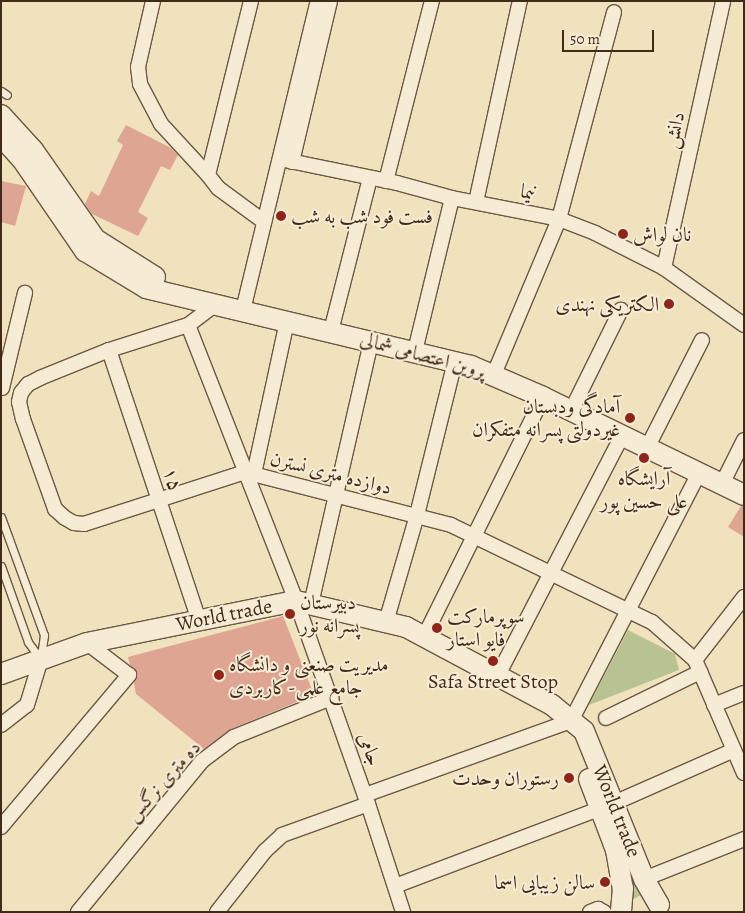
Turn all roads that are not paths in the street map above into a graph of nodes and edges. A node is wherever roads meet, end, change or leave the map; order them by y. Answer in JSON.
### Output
{"nodes":[{"id":1,"x":153,"y":1,"type":"edge"},
{"id":2,"x":252,"y":1,"type":"edge"},
{"id":3,"x":318,"y":1,"type":"edge"},
{"id":4,"x":330,"y":1,"type":"edge"},
{"id":5,"x":432,"y":1,"type":"edge"},
{"id":6,"x":520,"y":1,"type":"edge"},
{"id":7,"x":723,"y":1,"type":"edge"},
{"id":8,"x":614,"y":12,"type":"dead end"},
{"id":9,"x":1,"y":115,"type":"edge"},
{"id":10,"x":1,"y":136,"type":"edge"},
{"id":11,"x":286,"y":160,"type":"junction"},
{"id":12,"x":208,"y":175,"type":"junction"},
{"id":13,"x":370,"y":178,"type":"junction"},
{"id":14,"x":386,"y":181,"type":"junction"},
{"id":15,"x":452,"y":198,"type":"junction"},
{"id":16,"x":476,"y":202,"type":"junction"},
{"id":17,"x":559,"y":219,"type":"junction"},
{"id":18,"x":263,"y":221,"type":"junction"},
{"id":19,"x":664,"y":268,"type":"junction"},
{"id":20,"x":25,"y":293,"type":"dead end"},
{"id":21,"x":170,"y":293,"type":"junction"},
{"id":22,"x":216,"y":304,"type":"junction"},
{"id":23,"x":243,"y":310,"type":"junction"},
{"id":24,"x":620,"y":310,"type":"dead end"},
{"id":25,"x":286,"y":321,"type":"junction"},
{"id":26,"x":188,"y":325,"type":"junction"},
{"id":27,"x":744,"y":325,"type":"edge"},
{"id":28,"x":331,"y":331,"type":"junction"},
{"id":29,"x":702,"y":340,"type":"dead end"},
{"id":30,"x":371,"y":341,"type":"junction"},
{"id":31,"x":109,"y":350,"type":"junction"},
{"id":32,"x":414,"y":351,"type":"junction"},
{"id":33,"x":455,"y":361,"type":"junction"},
{"id":34,"x":494,"y":374,"type":"junction"},
{"id":35,"x":2,"y":388,"type":"edge"},
{"id":36,"x":21,"y":393,"type":"junction"},
{"id":37,"x":543,"y":397,"type":"junction"},
{"id":38,"x":571,"y":411,"type":"junction"},
{"id":39,"x":622,"y":436,"type":"junction"},
{"id":40,"x":744,"y":440,"type":"edge"},
{"id":41,"x":647,"y":448,"type":"junction"},
{"id":42,"x":250,"y":473,"type":"junction"},
{"id":43,"x":699,"y":473,"type":"junction"},
{"id":44,"x":722,"y":484,"type":"junction"},
{"id":45,"x":336,"y":495,"type":"junction"},
{"id":46,"x":744,"y":495,"type":"edge"},
{"id":47,"x":159,"y":500,"type":"junction"},
{"id":48,"x":417,"y":515,"type":"junction"},
{"id":49,"x":1,"y":517,"type":"edge"},
{"id":50,"x":474,"y":535,"type":"junction"},
{"id":51,"x":1,"y":566,"type":"edge"},
{"id":52,"x":553,"y":572,"type":"junction"},
{"id":53,"x":744,"y":597,"type":"edge"},
{"id":54,"x":303,"y":603,"type":"junction"},
{"id":55,"x":628,"y":611,"type":"junction"},
{"id":56,"x":199,"y":620,"type":"junction"},
{"id":57,"x":386,"y":622,"type":"junction"},
{"id":58,"x":424,"y":637,"type":"junction"},
{"id":59,"x":87,"y":643,"type":"junction"},
{"id":60,"x":41,"y":659,"type":"junction"},
{"id":61,"x":698,"y":666,"type":"junction"},
{"id":62,"x":3,"y":675,"type":"edge"},
{"id":63,"x":498,"y":675,"type":"junction"},
{"id":64,"x":744,"y":693,"type":"edge"},
{"id":65,"x":331,"y":698,"type":"junction"},
{"id":66,"x":714,"y":705,"type":"junction"},
{"id":67,"x":606,"y":718,"type":"dead end"},
{"id":68,"x":570,"y":720,"type":"junction"},
{"id":69,"x":1,"y":725,"type":"edge"},
{"id":70,"x":734,"y":750,"type":"junction"},
{"id":71,"x":744,"y":774,"type":"edge"},
{"id":72,"x":367,"y":799,"type":"junction"},
{"id":73,"x":607,"y":806,"type":"junction"},
{"id":74,"x":1,"y":827,"type":"edge"},
{"id":75,"x":744,"y":839,"type":"edge"},
{"id":76,"x":623,"y":847,"type":"junction"},
{"id":77,"x":644,"y":879,"type":"junction"},
{"id":78,"x":395,"y":886,"type":"junction"},
{"id":79,"x":663,"y":908,"type":"edge"},
{"id":80,"x":401,"y":911,"type":"edge"},
{"id":81,"x":78,"y":912,"type":"edge"},
{"id":82,"x":217,"y":912,"type":"edge"},
{"id":83,"x":590,"y":912,"type":"edge"},
{"id":84,"x":604,"y":912,"type":"edge"},
{"id":85,"x":622,"y":912,"type":"edge"}],
"edges":[{"from":1,"to":12,"type":"street"},
{"from":2,"to":12,"type":"street"},
{"from":3,"to":11,"type":"street"},
{"from":4,"to":11,"type":"street"},
{"from":5,"to":14,"type":"street"},
{"from":6,"to":16,"type":"street"},
{"from":7,"to":19,"type":"street","name":"دانش"},
{"from":8,"to":17,"type":"street"},
{"from":9,"to":21,"type":"main road"},
{"from":10,"to":21,"type":"main road","name":"پروین اعتصامی شمالی"},
{"from":11,"to":13,"type":"street","name":"نیما"},
{"from":11,"to":18,"type":"street"},
{"from":12,"to":18,"type":"street"},
{"from":13,"to":14,"type":"street","name":"نیما"},
{"from":13,"to":28,"type":"street"},
{"from":14,"to":15,"type":"street","name":"نیما"},
{"from":15,"to":16,"type":"street","name":"نیما"},
{"from":15,"to":32,"type":"street"},
{"from":16,"to":17,"type":"street","name":"نیما"},
{"from":17,"to":19,"type":"street","name":"نیما"},
{"from":17,"to":34,"type":"street"},
{"from":18,"to":23,"type":"street"},
{"from":19,"to":27,"type":"street","name":"نیما"},
{"from":20,"to":35,"type":"street"},
{"from":21,"to":22,"type":"main road","name":"پروین اعتصامی شمالی"},
{"from":22,"to":23,"type":"main road","name":"پروین اعتصامی شمالی"},
{"from":22,"to":26,"type":"street"},
{"from":23,"to":25,"type":"main road","name":"پروین اعتصامی شمالی"},
{"from":24,"to":38,"type":"street"},
{"from":25,"to":28,"type":"main road","name":"پروین اعتصامی شمالی"},
{"from":25,"to":42,"type":"street"},
{"from":26,"to":31,"type":"street"},
{"from":26,"to":42,"type":"street","name":"جامی"},
{"from":28,"to":30,"type":"main road","name":"پروین اعتصامی شمالی"},
{"from":29,"to":41,"type":"street"},
{"from":30,"to":32,"type":"main road","name":"پروین اعتصامی شمالی"},
{"from":30,"to":45,"type":"street"},
{"from":31,"to":36,"type":"street"},
{"from":31,"to":47,"type":"street","name":"۱۵"},
{"from":32,"to":33,"type":"main road","name":"پروین اعتصامی شمالی"},
{"from":33,"to":34,"type":"main road","name":"پروین اعتصامی شمالی"},
{"from":33,"to":48,"type":"street"},
{"from":34,"to":37,"type":"main road","name":"پروین اعتصامی شمالی"},
{"from":35,"to":36,"type":"street"},
{"from":36,"to":47,"type":"street","name":"دوازده متری نسترن"},
{"from":37,"to":38,"type":"main road","name":"پروین اعتصامی شمالی"},
{"from":37,"to":50,"type":"street"},
{"from":38,"to":39,"type":"main road","name":"پروین اعتصامی شمالی"},
{"from":39,"to":41,"type":"main road","name":"پروین اعتصامی شمالی"},
{"from":39,"to":52,"type":"street"},
{"from":40,"to":44,"type":"street"},
{"from":41,"to":43,"type":"main road","name":"پروین اعتصامی شمالی"},
{"from":42,"to":45,"type":"street","name":"دوازده متری نسترن"},
{"from":42,"to":47,"type":"street","name":"دوازده متری نسترن"},
{"from":42,"to":54,"type":"street","name":"جامی"},
{"from":43,"to":44,"type":"main road","name":"پروین اعتصامی شمالی"},
{"from":43,"to":55,"type":"street"},
{"from":44,"to":46,"type":"main road","name":"پروین اعتصامی شمالی"},
{"from":45,"to":48,"type":"street","name":"دوازده متری نسترن"},
{"from":45,"to":54,"type":"street"},
{"from":47,"to":56,"type":"street","name":"۱۵"},
{"from":48,"to":50,"type":"street","name":"دوازده متری نسترن"},
{"from":48,"to":57,"type":"street"},
{"from":49,"to":60,"type":"lane"},
{"from":50,"to":52,"type":"street","name":"دوازده متری نسترن"},
{"from":50,"to":58,"type":"street"},
{"from":51,"to":60,"type":"lane"},
{"from":52,"to":55,"type":"street","name":"دوازده متری نسترن"},
{"from":52,"to":63,"type":"street"},
{"from":53,"to":61,"type":"street"},
{"from":54,"to":56,"type":"main road","name":"World trade"},
{"from":54,"to":57,"type":"main road","name":"World trade"},
{"from":54,"to":65,"type":"street","name":"جامی"},
{"from":55,"to":61,"type":"street","name":"دوازده متری نسترن"},
{"from":55,"to":68,"type":"street"},
{"from":56,"to":59,"type":"main road","name":"World trade"},
{"from":57,"to":58,"type":"main road","name":"World trade"},
{"from":58,"to":63,"type":"main road","name":"World trade"},
{"from":59,"to":60,"type":"main road","name":"World trade"},
{"from":59,"to":74,"type":"street"},
{"from":60,"to":62,"type":"main road","name":"World trade"},
{"from":60,"to":69,"type":"street"},
{"from":61,"to":66,"type":"street"},
{"from":61,"to":67,"type":"street"},
{"from":63,"to":68,"type":"main road","name":"World trade"},
{"from":64,"to":66,"type":"street"},
{"from":65,"to":72,"type":"street","name":"جامی"},
{"from":65,"to":81,"type":"street","name":"ده متری نرگس"},
{"from":66,"to":70,"type":"street"},
{"from":68,"to":72,"type":"street"},
{"from":68,"to":73,"type":"main road","name":"World trade"},
{"from":70,"to":71,"type":"street"},
{"from":70,"to":73,"type":"street"},
{"from":72,"to":78,"type":"street","name":"جامی"},
{"from":72,"to":82,"type":"street"},
{"from":73,"to":76,"type":"main road","name":"World trade"},
{"from":73,"to":78,"type":"street"},
{"from":75,"to":77,"type":"street"},
{"from":76,"to":77,"type":"main road","name":"World trade"},
{"from":76,"to":85,"type":"main road","name":"World trade"},
{"from":77,"to":79,"type":"main road","name":"World trade"},
{"from":78,"to":80,"type":"street","name":"جامی"},
{"from":79,"to":85,"type":"main road"},
{"from":83,"to":84,"type":"street"}]}
